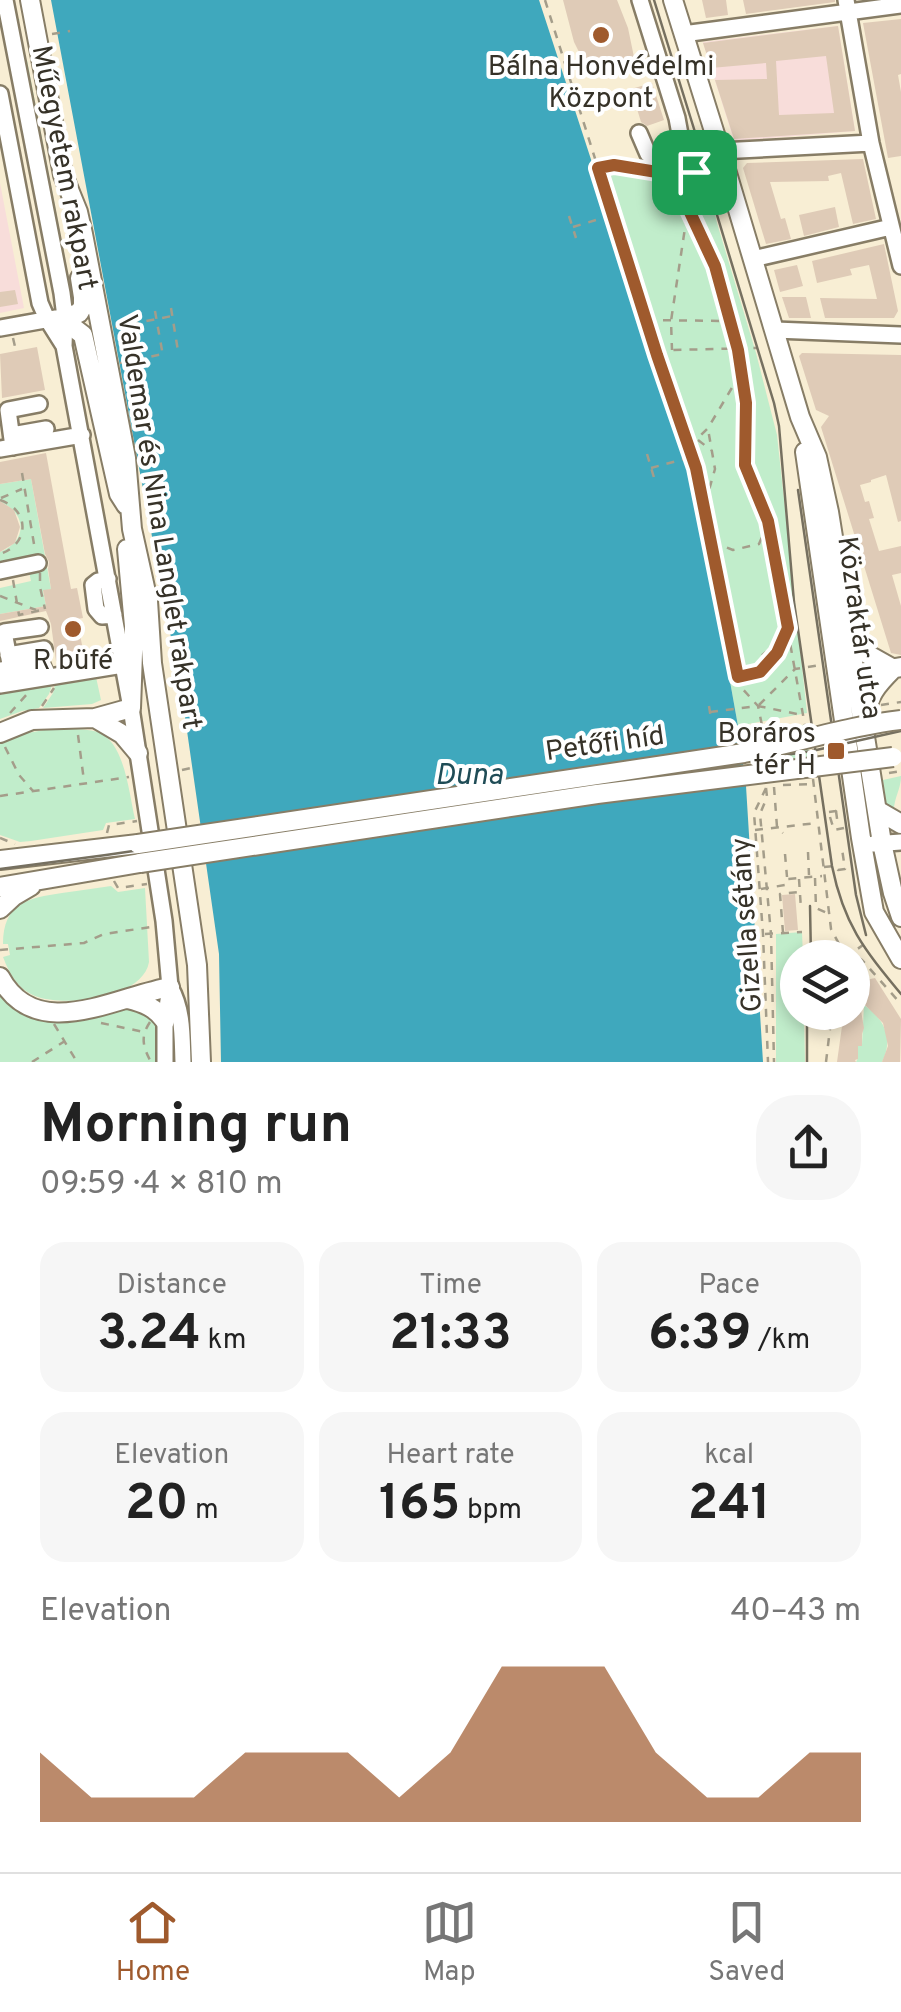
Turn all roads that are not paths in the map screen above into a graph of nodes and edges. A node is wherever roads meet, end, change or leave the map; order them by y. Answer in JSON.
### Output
{"nodes":[{"id":1,"x":5,"y":0,"type":"edge"},
{"id":2,"x":30,"y":0,"type":"edge"},
{"id":3,"x":640,"y":0,"type":"edge"},
{"id":4,"x":672,"y":0,"type":"edge"},
{"id":5,"x":901,"y":5,"type":"edge"},
{"id":6,"x":847,"y":6,"type":"edge"},
{"id":7,"x":683,"y":34,"type":"junction"},
{"id":8,"x":0,"y":94,"type":"edge"},
{"id":9,"x":677,"y":118,"type":"junction"},
{"id":10,"x":639,"y":133,"type":"dead end"},
{"id":11,"x":871,"y":143,"type":"junction"},
{"id":12,"x":720,"y":151,"type":"junction"},
{"id":13,"x":654,"y":159,"type":"junction"},
{"id":14,"x":682,"y":163,"type":"junction"},
{"id":15,"x":63,"y":174,"type":"junction"},
{"id":16,"x":891,"y":227,"type":"junction"},
{"id":17,"x":49,"y":230,"type":"junction"},
{"id":18,"x":26,"y":233,"type":"junction"},
{"id":19,"x":54,"y":255,"type":"junction"},
{"id":20,"x":31,"y":259,"type":"junction"},
{"id":21,"x":753,"y":259,"type":"junction"},
{"id":22,"x":901,"y":266,"type":"edge"},
{"id":23,"x":56,"y":318,"type":"junction"},
{"id":24,"x":0,"y":328,"type":"edge"},
{"id":25,"x":775,"y":330,"type":"junction"},
{"id":26,"x":901,"y":335,"type":"edge"},
{"id":27,"x":38,"y":404,"type":"dead end"},
{"id":28,"x":46,"y":428,"type":"dead end"},
{"id":29,"x":82,"y":434,"type":"junction"},
{"id":30,"x":8,"y":443,"type":"edge"},
{"id":31,"x":130,"y":512,"type":"junction"},
{"id":32,"x":821,"y":512,"type":"junction"},
{"id":33,"x":38,"y":563,"type":"road end"},
{"id":34,"x":6,"y":576,"type":"edge"},
{"id":35,"x":38,"y":618,"type":"road end"},
{"id":36,"x":847,"y":632,"type":"junction"},
{"id":37,"x":44,"y":649,"type":"dead end"},
{"id":38,"x":831,"y":664,"type":"junction"},
{"id":39,"x":6,"y":665,"type":"edge"},
{"id":40,"x":123,"y":665,"type":"junction"},
{"id":41,"x":897,"y":668,"type":"edge"},
{"id":42,"x":854,"y":677,"type":"junction"},
{"id":43,"x":0,"y":685,"type":"edge"},
{"id":44,"x":49,"y":685,"type":"junction"},
{"id":45,"x":840,"y":698,"type":"junction"},
{"id":46,"x":131,"y":708,"type":"junction"},
{"id":47,"x":95,"y":718,"type":"junction"},
{"id":48,"x":901,"y":720,"type":"edge"},
{"id":49,"x":864,"y":729,"type":"junction"},
{"id":50,"x":4,"y":733,"type":"edge"},
{"id":51,"x":138,"y":753,"type":"junction"},
{"id":52,"x":897,"y":763,"type":"edge"},
{"id":53,"x":877,"y":810,"type":"junction"},
{"id":54,"x":901,"y":824,"type":"edge"},
{"id":55,"x":856,"y":832,"type":"junction"},
{"id":56,"x":901,"y":833,"type":"edge"},
{"id":57,"x":881,"y":839,"type":"junction"},
{"id":58,"x":0,"y":841,"type":"edge"},
{"id":59,"x":901,"y":842,"type":"edge"},
{"id":60,"x":28,"y":850,"type":"junction"},
{"id":61,"x":139,"y":854,"type":"junction"},
{"id":62,"x":0,"y":860,"type":"edge"},
{"id":63,"x":901,"y":860,"type":"edge"},
{"id":64,"x":38,"y":882,"type":"junction"},
{"id":65,"x":0,"y":888,"type":"edge"},
{"id":66,"x":0,"y":910,"type":"edge"},
{"id":67,"x":901,"y":917,"type":"edge"},
{"id":68,"x":901,"y":959,"type":"edge"},
{"id":69,"x":0,"y":976,"type":"edge"},
{"id":70,"x":170,"y":987,"type":"junction"},
{"id":71,"x":127,"y":999,"type":"junction"},
{"id":72,"x":160,"y":1015,"type":"junction"},
{"id":73,"x":165,"y":1062,"type":"edge"},
{"id":74,"x":182,"y":1062,"type":"edge"},
{"id":75,"x":201,"y":1062,"type":"edge"}],
"edges":[{"from":1,"to":17,"type":"street","name":"Műegyetem rakpart"},
{"from":2,"to":15,"type":"main road","name":"Valdemar és Nina Langlet rakpart"},
{"from":3,"to":9,"type":"street"},
{"from":4,"to":7,"type":"main road","name":"Közraktár utca"},
{"from":5,"to":6,"type":"street"},
{"from":6,"to":7,"type":"street"},
{"from":6,"to":11,"type":"street"},
{"from":7,"to":12,"type":"main road","name":"Közraktár utca"},
{"from":8,"to":18,"type":"street","name":"Műegyetem rakpart"},
{"from":9,"to":13,"type":"street"},
{"from":9,"to":14,"type":"street"},
{"from":10,"to":13,"type":"street"},
{"from":11,"to":12,"type":"street"},
{"from":11,"to":16,"type":"street"},
{"from":12,"to":14,"type":"street"},
{"from":12,"to":21,"type":"main road","name":"Közraktár utca"},
{"from":13,"to":14,"type":"street"},
{"from":15,"to":23,"type":"main road"},
{"from":15,"to":31,"type":"main road","name":"Valdemar és Nina Langlet rakpart"},
{"from":16,"to":21,"type":"street"},
{"from":16,"to":22,"type":"street"},
{"from":17,"to":18,"type":"street"},
{"from":17,"to":19,"type":"street","name":"Műegyetem rakpart"},
{"from":18,"to":20,"type":"street","name":"Műegyetem rakpart"},
{"from":19,"to":20,"type":"street"},
{"from":19,"to":23,"type":"street","name":"Műegyetem rakpart"},
{"from":20,"to":23,"type":"street","name":"Műegyetem rakpart"},
{"from":21,"to":25,"type":"main road","name":"Közraktár utca"},
{"from":23,"to":24,"type":"street"},
{"from":23,"to":29,"type":"street","name":"Műegyetem rakpart"},
{"from":23,"to":31,"type":"main road"},
{"from":25,"to":26,"type":"street"},
{"from":25,"to":32,"type":"main road","name":"Közraktár utca"},
{"from":27,"to":30,"type":"street"},
{"from":28,"to":30,"type":"street"},
{"from":29,"to":30,"type":"street"},
{"from":29,"to":40,"type":"street","name":"Műegyetem rakpart"},
{"from":31,"to":46,"type":"main road"},
{"from":31,"to":75,"type":"main road","name":"Valdemar és Nina Langlet rakpart"},
{"from":32,"to":36,"type":"main road","name":"Közraktár utca"},
{"from":32,"to":38,"type":"main road","name":"Közraktár utca"},
{"from":33,"to":34,"type":"street"},
{"from":35,"to":39,"type":"street"},
{"from":36,"to":41,"type":"main road"},
{"from":36,"to":42,"type":"main road","name":"Közraktár utca"},
{"from":37,"to":39,"type":"street"},
{"from":38,"to":42,"type":"main road"},
{"from":38,"to":45,"type":"main road","name":"Közraktár utca"},
{"from":39,"to":44,"type":"street"},
{"from":40,"to":44,"type":"street"},
{"from":40,"to":46,"type":"street","name":"Műegyetem rakpart"},
{"from":41,"to":42,"type":"main road"},
{"from":41,"to":49,"type":"main road"},
{"from":42,"to":45,"type":"main road"},
{"from":42,"to":49,"type":"main road","name":"Közraktár utca"},
{"from":43,"to":44,"type":"street"},
{"from":45,"to":55,"type":"main road","name":"Közraktár utca"},
{"from":46,"to":47,"type":"main road"},
{"from":46,"to":51,"type":"street","name":"Műegyetem rakpart"},
{"from":47,"to":50,"type":"main road"},
{"from":47,"to":51,"type":"main road"},
{"from":48,"to":61,"type":"main road","name":"Petőfi híd","bridge":true},
{"from":49,"to":53,"type":"main road","name":"Közraktár utca"},
{"from":51,"to":70,"type":"street","name":"Műegyetem rakpart"},
{"from":52,"to":61,"type":"main road","name":"Petőfi híd","bridge":true},
{"from":53,"to":54,"type":"main road"},
{"from":53,"to":57,"type":"main road","name":"Közraktár utca"},
{"from":55,"to":57,"type":"main road"},
{"from":55,"to":68,"type":"main road","name":"Közraktár utca"},
{"from":56,"to":57,"type":"main road"},
{"from":57,"to":59,"type":"street"},
{"from":57,"to":63,"type":"street"},
{"from":57,"to":67,"type":"main road","name":"Közraktár utca"},
{"from":58,"to":60,"type":"main road"},
{"from":60,"to":61,"type":"main road"},
{"from":60,"to":62,"type":"main road"},
{"from":61,"to":64,"type":"main road"},
{"from":64,"to":65,"type":"main road"},
{"from":64,"to":66,"type":"main road"},
{"from":69,"to":71,"type":"main road"},
{"from":70,"to":71,"type":"main road"},
{"from":70,"to":72,"type":"street"},
{"from":70,"to":74,"type":"street"},
{"from":71,"to":72,"type":"main road"},
{"from":72,"to":73,"type":"street"}]}
